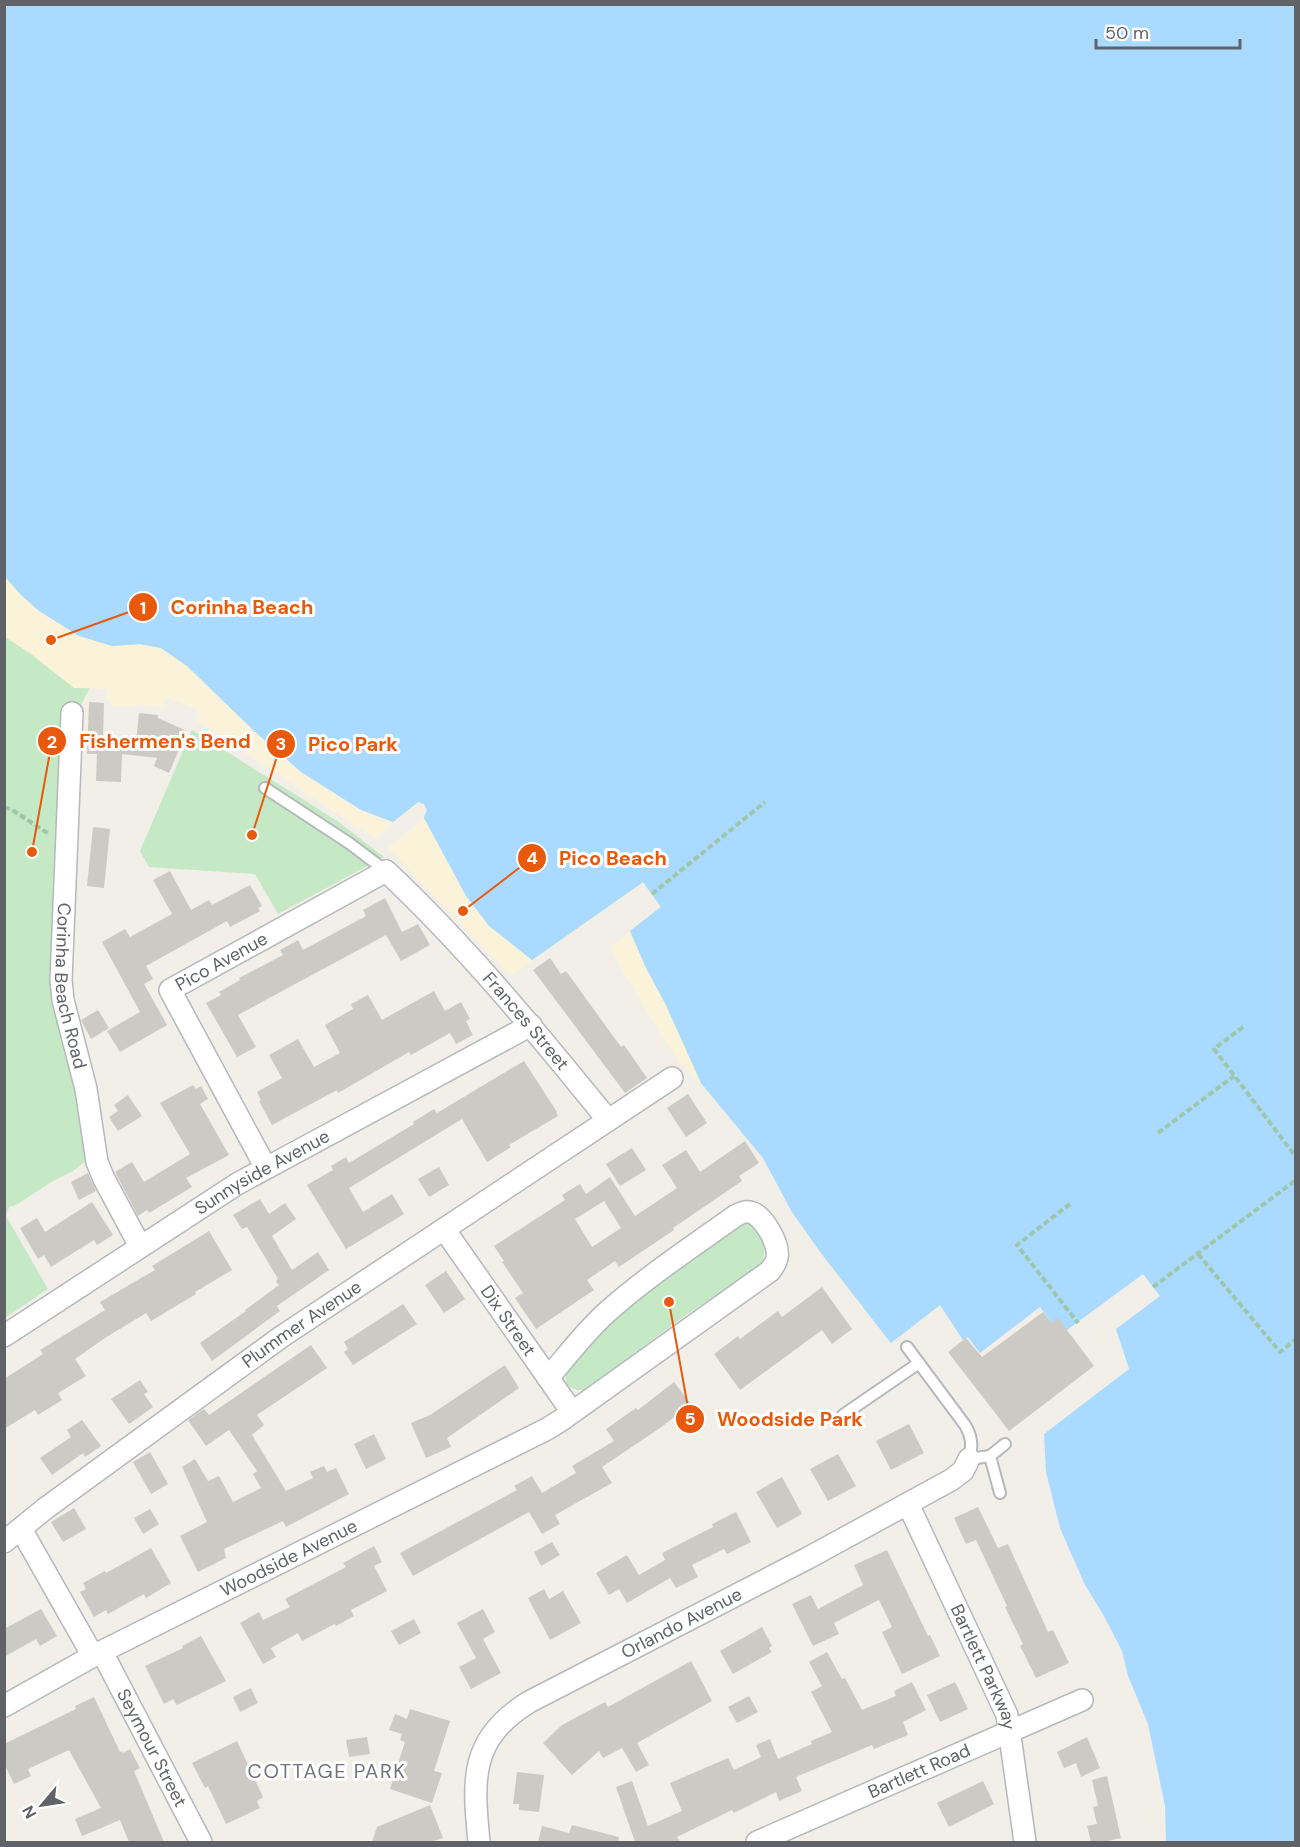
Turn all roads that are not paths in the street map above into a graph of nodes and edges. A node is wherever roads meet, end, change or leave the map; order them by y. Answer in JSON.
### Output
{"nodes":[{"id":1,"x":72,"y":713,"type":"dead end"},
{"id":2,"x":265,"y":788,"type":"dead end"},
{"id":3,"x":386,"y":872,"type":"junction"},
{"id":4,"x":531,"y":1025,"type":"junction"},
{"id":5,"x":672,"y":1078,"type":"dead end"},
{"id":6,"x":608,"y":1120,"type":"junction"},
{"id":7,"x":266,"y":1168,"type":"junction"},
{"id":8,"x":444,"y":1229,"type":"junction"},
{"id":9,"x":140,"y":1246,"type":"junction"},
{"id":10,"x":4,"y":1336,"type":"edge"},
{"id":11,"x":907,"y":1347,"type":"dead end"},
{"id":12,"x":919,"y":1363,"type":"junction"},
{"id":13,"x":548,"y":1378,"type":"junction"},
{"id":14,"x":572,"y":1412,"type":"junction"},
{"id":15,"x":843,"y":1415,"type":"dead end"},
{"id":16,"x":1005,"y":1444,"type":"dead end"},
{"id":17,"x":980,"y":1457,"type":"junction"},
{"id":18,"x":1000,"y":1493,"type":"dead end"},
{"id":19,"x":908,"y":1503,"type":"junction"},
{"id":20,"x":21,"y":1529,"type":"junction"},
{"id":21,"x":4,"y":1542,"type":"edge"},
{"id":22,"x":97,"y":1654,"type":"junction"},
{"id":23,"x":1082,"y":1700,"type":"dead end"},
{"id":24,"x":4,"y":1706,"type":"edge"},
{"id":25,"x":1010,"y":1732,"type":"junction"},
{"id":26,"x":201,"y":1842,"type":"edge"},
{"id":27,"x":479,"y":1842,"type":"edge"},
{"id":28,"x":757,"y":1842,"type":"edge"},
{"id":29,"x":1025,"y":1842,"type":"edge"}],
"edges":[{"from":1,"to":9,"type":"street","name":"Corinha Beach Road"},
{"from":2,"to":3,"type":"lane"},
{"from":3,"to":4,"type":"street","name":"Frances Street"},
{"from":3,"to":7,"type":"street","name":"Pico Avenue"},
{"from":4,"to":6,"type":"street","name":"Frances Street"},
{"from":4,"to":7,"type":"street","name":"Sunnyside Avenue"},
{"from":5,"to":6,"type":"street"},
{"from":6,"to":8,"type":"street","name":"Plummer Avenue"},
{"from":7,"to":9,"type":"street","name":"Sunnyside Avenue"},
{"from":8,"to":13,"type":"street","name":"Dix Street"},
{"from":8,"to":20,"type":"street","name":"Plummer Avenue"},
{"from":9,"to":10,"type":"street","name":"Sunnyside Avenue"},
{"from":11,"to":12,"type":"lane"},
{"from":12,"to":15,"type":"lane"},
{"from":12,"to":17,"type":"lane"},
{"from":13,"to":14,"type":"street","name":"Dix Street"},
{"from":13,"to":14,"type":"street","name":"Woodside Avenue"},
{"from":14,"to":22,"type":"street","name":"Woodside Avenue"},
{"from":16,"to":17,"type":"lane"},
{"from":17,"to":18,"type":"lane"},
{"from":17,"to":19,"type":"street","name":"Orlando Avenue"},
{"from":19,"to":25,"type":"street","name":"Bartlett Parkway"},
{"from":19,"to":27,"type":"street","name":"Orlando Avenue"},
{"from":20,"to":21,"type":"street","name":"Plummer Avenue"},
{"from":20,"to":22,"type":"street","name":"Seymour Street"},
{"from":22,"to":24,"type":"street","name":"Woodside Avenue"},
{"from":22,"to":26,"type":"street","name":"Seymour Street"},
{"from":23,"to":25,"type":"street","name":"Bartlett Road"},
{"from":25,"to":28,"type":"street","name":"Bartlett Road"},
{"from":25,"to":29,"type":"street","name":"Bartlett Parkway"}]}
